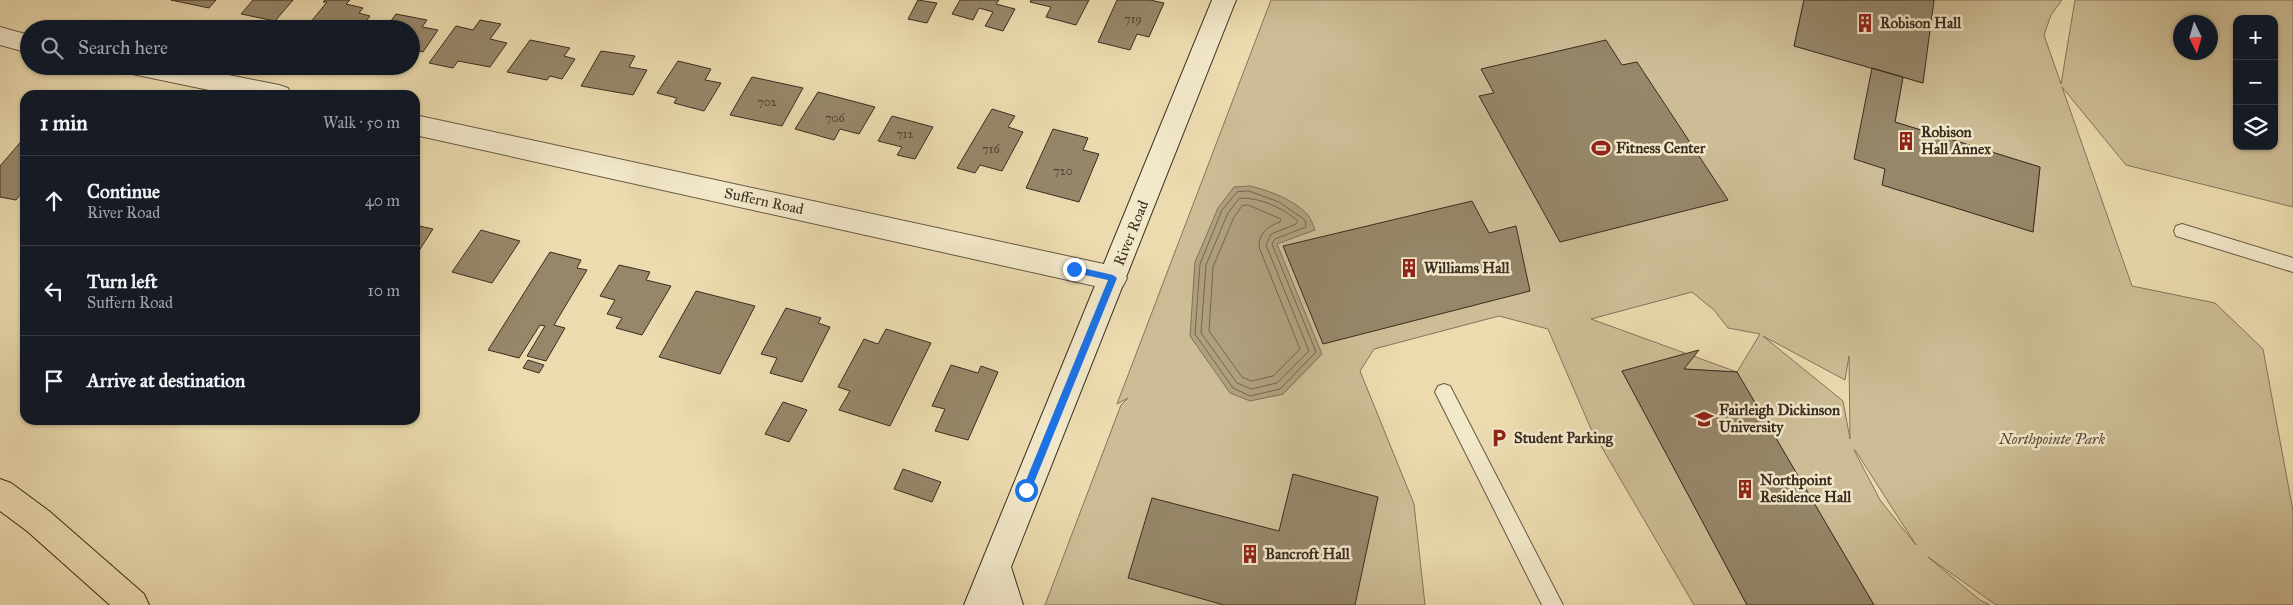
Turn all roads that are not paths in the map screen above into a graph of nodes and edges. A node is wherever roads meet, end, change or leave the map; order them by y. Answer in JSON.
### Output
{"nodes":[{"id":1,"x":1224,"y":0,"type":"edge"},
{"id":2,"x":0,"y":36,"type":"edge"},
{"id":3,"x":20,"y":42,"type":"edge"},
{"id":4,"x":181,"y":75,"type":"edge"},
{"id":5,"x":255,"y":90,"type":"edge"},
{"id":6,"x":420,"y":126,"type":"edge"},
{"id":7,"x":2182,"y":231,"type":"dead end"},
{"id":8,"x":2293,"y":265,"type":"edge"},
{"id":9,"x":1113,"y":278,"type":"junction"},
{"id":10,"x":1444,"y":392,"type":"dead end"},
{"id":11,"x":0,"y":493,"type":"edge"},
{"id":12,"x":996,"y":567,"type":"junction"},
{"id":13,"x":133,"y":605,"type":"edge"},
{"id":14,"x":980,"y":605,"type":"edge"},
{"id":15,"x":1007,"y":605,"type":"edge"},
{"id":16,"x":1553,"y":605,"type":"edge"}],
"edges":[{"from":1,"to":9,"type":"street","name":"River Road"},
{"from":2,"to":3,"type":"street"},
{"from":4,"to":5,"type":"street"},
{"from":6,"to":9,"type":"street","name":"Suffern Road"},
{"from":7,"to":8,"type":"lane"},
{"from":9,"to":12,"type":"street","name":"River Road"},
{"from":10,"to":16,"type":"lane"},
{"from":11,"to":13,"type":"highway"},
{"from":12,"to":14,"type":"street","name":"River Road"},
{"from":12,"to":15,"type":"street"}]}
